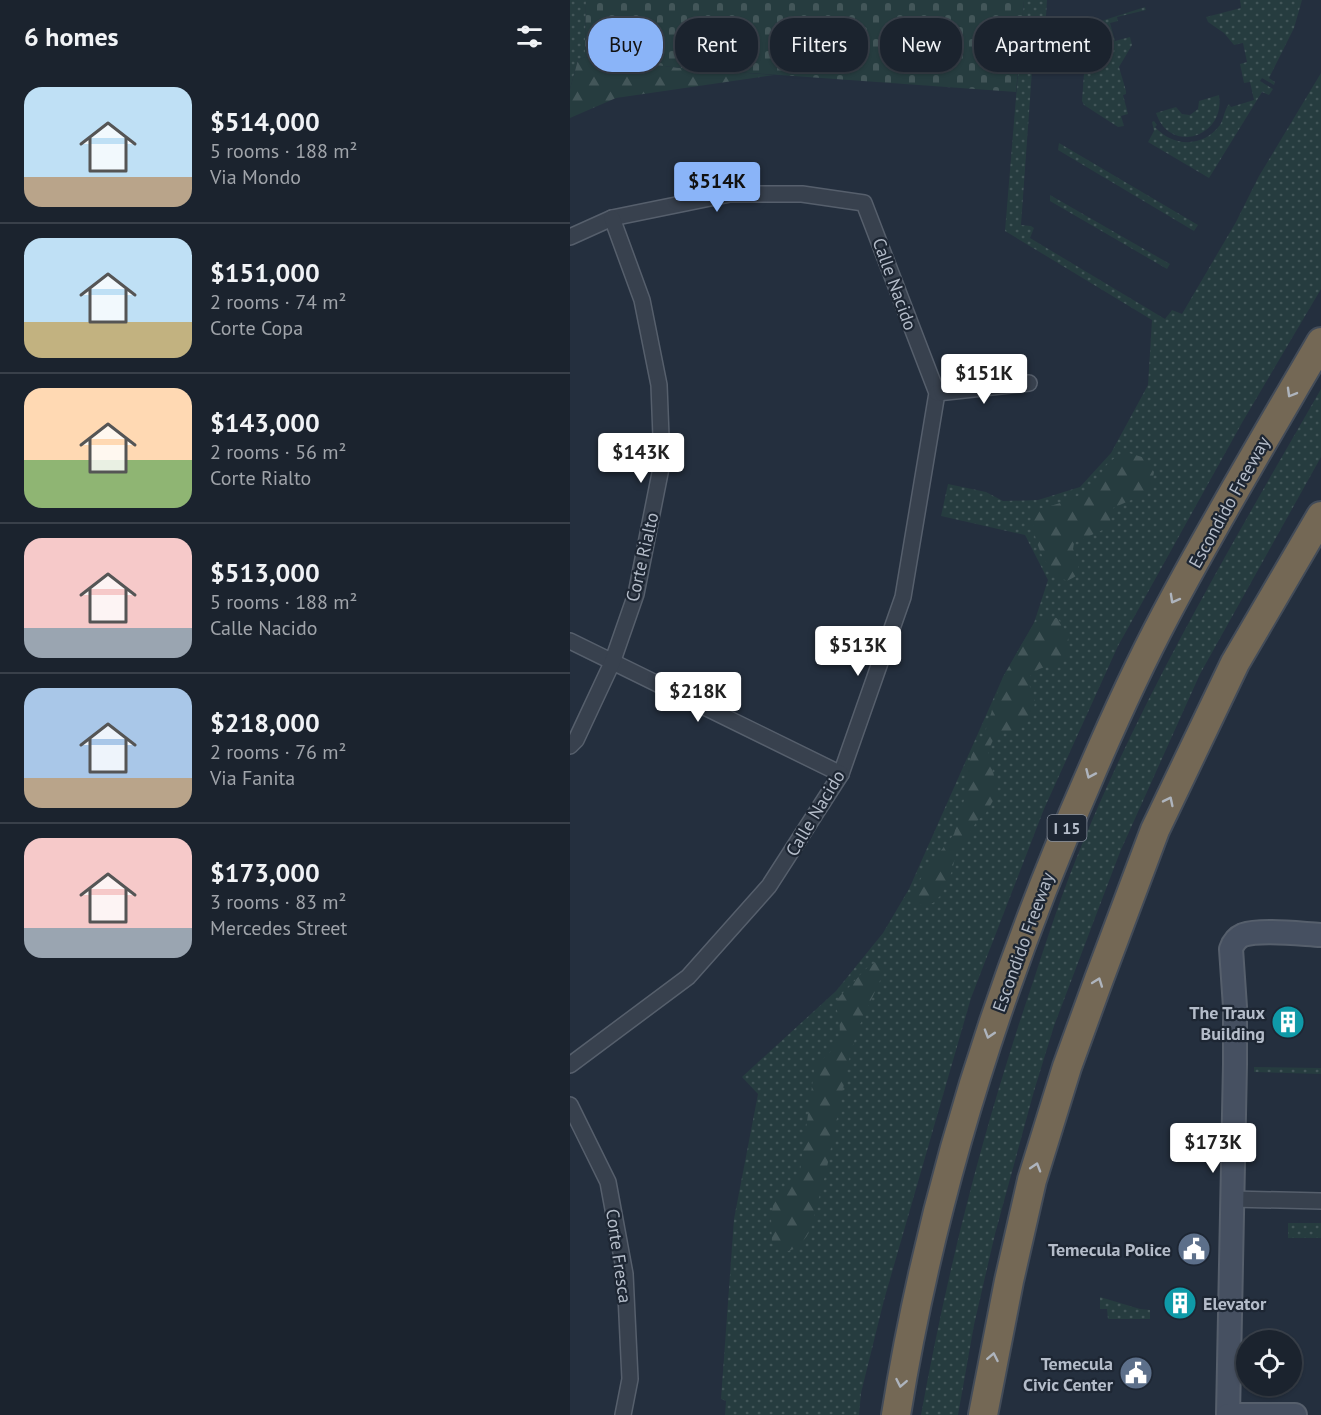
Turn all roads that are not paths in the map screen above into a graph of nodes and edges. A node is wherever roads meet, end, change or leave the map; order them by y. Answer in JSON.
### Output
{"nodes":[{"id":1,"x":612,"y":218,"type":"junction"},
{"id":2,"x":570,"y":237,"type":"edge"},
{"id":3,"x":1321,"y":342,"type":"edge"},
{"id":4,"x":1029,"y":383,"type":"dead end"},
{"id":5,"x":937,"y":393,"type":"junction"},
{"id":6,"x":1321,"y":516,"type":"edge"},
{"id":7,"x":570,"y":641,"type":"edge"},
{"id":8,"x":612,"y":663,"type":"junction"},
{"id":9,"x":570,"y":746,"type":"edge"},
{"id":10,"x":842,"y":774,"type":"junction"},
{"id":11,"x":1321,"y":935,"type":"edge"},
{"id":12,"x":570,"y":1065,"type":"edge"},
{"id":13,"x":570,"y":1105,"type":"edge"},
{"id":14,"x":1232,"y":1199,"type":"junction"},
{"id":15,"x":1321,"y":1201,"type":"edge"},
{"id":16,"x":623,"y":1415,"type":"edge"},
{"id":17,"x":896,"y":1415,"type":"edge"},
{"id":18,"x":983,"y":1415,"type":"edge"},
{"id":19,"x":1228,"y":1415,"type":"edge"},
{"id":20,"x":1295,"y":1415,"type":"edge"}],
"edges":[{"from":1,"to":2,"type":"street"},
{"from":1,"to":5,"type":"street","name":"Calle Nacido"},
{"from":1,"to":8,"type":"street","name":"Corte Rialto"},
{"from":3,"to":17,"type":"highway","name":"Escondido Freeway","number":"I 15","one_way":true},
{"from":4,"to":5,"type":"street"},
{"from":5,"to":10,"type":"street","name":"Calle Nacido"},
{"from":18,"to":6,"type":"highway","one_way":true},
{"from":7,"to":8,"type":"street"},
{"from":8,"to":9,"type":"street","name":"Corte Rialto"},
{"from":8,"to":10,"type":"street"},
{"from":10,"to":12,"type":"street","name":"Calle Nacido"},
{"from":11,"to":14,"type":"street"},
{"from":13,"to":16,"type":"street","name":"Corte Fresca"},
{"from":14,"to":15,"type":"street"},
{"from":14,"to":19,"type":"street"},
{"from":19,"to":20,"type":"street"}]}
